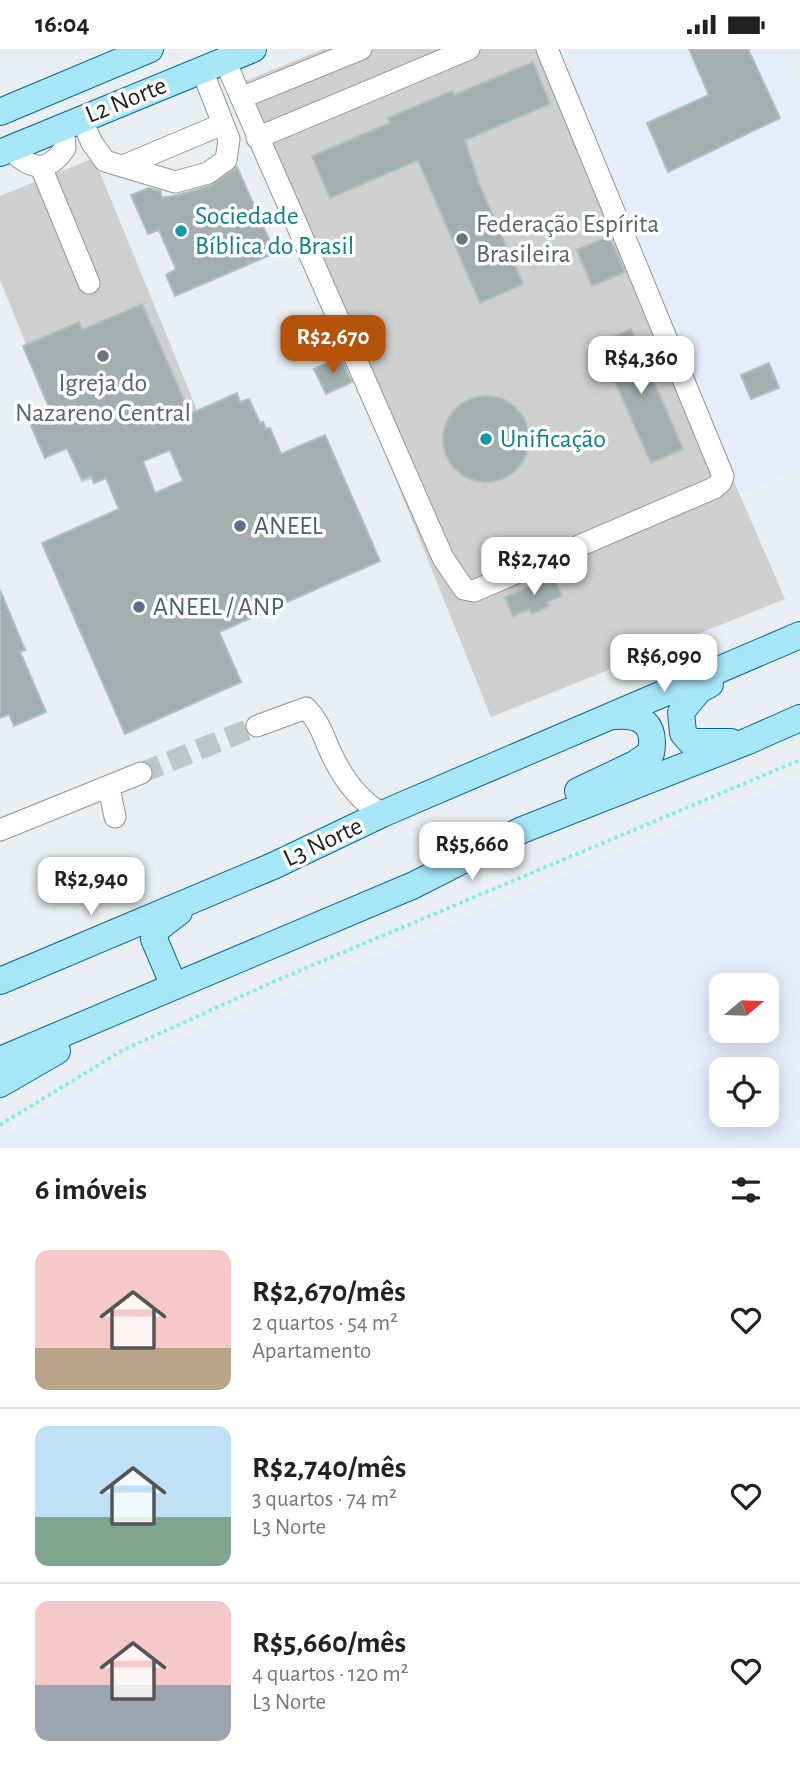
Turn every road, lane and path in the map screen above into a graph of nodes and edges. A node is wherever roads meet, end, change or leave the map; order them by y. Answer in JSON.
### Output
{"nodes":[{"id":1,"x":150,"y":49,"type":"edge"},
{"id":2,"x":253,"y":49,"type":"edge"},
{"id":3,"x":361,"y":49,"type":"edge"},
{"id":4,"x":469,"y":49,"type":"edge"},
{"id":5,"x":547,"y":49,"type":"edge"},
{"id":6,"x":214,"y":66,"type":"junction"},
{"id":7,"x":241,"y":99,"type":"junction"},
{"id":8,"x":0,"y":112,"type":"edge"},
{"id":9,"x":72,"y":122,"type":"junction"},
{"id":10,"x":223,"y":124,"type":"junction"},
{"id":11,"x":257,"y":138,"type":"junction"},
{"id":12,"x":5,"y":151,"type":"edge"},
{"id":13,"x":123,"y":166,"type":"junction"},
{"id":14,"x":41,"y":167,"type":"junction"},
{"id":15,"x":89,"y":283,"type":"dead end"},
{"id":16,"x":799,"y":635,"type":"edge"},
{"id":17,"x":615,"y":716,"type":"junction"},
{"id":18,"x":800,"y":718,"type":"edge"},
{"id":19,"x":257,"y":726,"type":"tunnel mouth"},
{"id":20,"x":748,"y":741,"type":"junction"},
{"id":21,"x":800,"y":760,"type":"edge"},
{"id":22,"x":141,"y":773,"type":"tunnel mouth"},
{"id":23,"x":112,"y":802,"type":"junction"},
{"id":24,"x":382,"y":814,"type":"junction"},
{"id":25,"x":0,"y":830,"type":"edge"},
{"id":26,"x":522,"y":830,"type":"junction"},
{"id":27,"x":0,"y":845,"type":"edge"},
{"id":28,"x":200,"y":896,"type":"junction"},
{"id":29,"x":0,"y":981,"type":"edge"},
{"id":30,"x":174,"y":986,"type":"junction"},
{"id":31,"x":126,"y":1006,"type":"junction"},
{"id":32,"x":0,"y":1060,"type":"edge"},
{"id":33,"x":0,"y":1084,"type":"edge"},
{"id":34,"x":0,"y":1125,"type":"edge"}],
"edges":[{"from":1,"to":8,"type":"main road","name":"L2 Norte"},
{"from":2,"to":6,"type":"main road","name":"L2 Norte"},
{"from":3,"to":7,"type":"lane"},
{"from":4,"to":11,"type":"lane"},
{"from":5,"to":11,"type":"lane"},
{"from":6,"to":7,"type":"lane"},
{"from":6,"to":9,"type":"main road","name":"L2 Norte"},
{"from":6,"to":10,"type":"lane"},
{"from":7,"to":11,"type":"lane"},
{"from":9,"to":12,"type":"main road","name":"L2 Norte"},
{"from":9,"to":13,"type":"lane"},
{"from":9,"to":14,"type":"lane"},
{"from":10,"to":13,"type":"lane"},
{"from":10,"to":13,"type":"lane"},
{"from":12,"to":14,"type":"lane"},
{"from":14,"to":15,"type":"lane"},
{"from":16,"to":17,"type":"main road","name":"L3 Norte"},
{"from":16,"to":20,"type":"main road"},
{"from":17,"to":24,"type":"main road","name":"L3 Norte"},
{"from":17,"to":26,"type":"main road"},
{"from":18,"to":20,"type":"main road"},
{"from":19,"to":24,"type":"lane"},
{"from":20,"to":26,"type":"main road"},
{"from":21,"to":34,"type":"path"},
{"from":22,"to":23,"type":"lane"},
{"from":23,"to":25,"type":"lane"},
{"from":23,"to":27,"type":"lane"},
{"from":24,"to":28,"type":"main road","name":"L3 Norte"},
{"from":26,"to":30,"type":"main road"},
{"from":28,"to":29,"type":"main road","name":"L3 Norte"},
{"from":28,"to":30,"type":"main road"},
{"from":30,"to":31,"type":"main road"},
{"from":31,"to":32,"type":"main road"},
{"from":31,"to":33,"type":"main road"}]}
